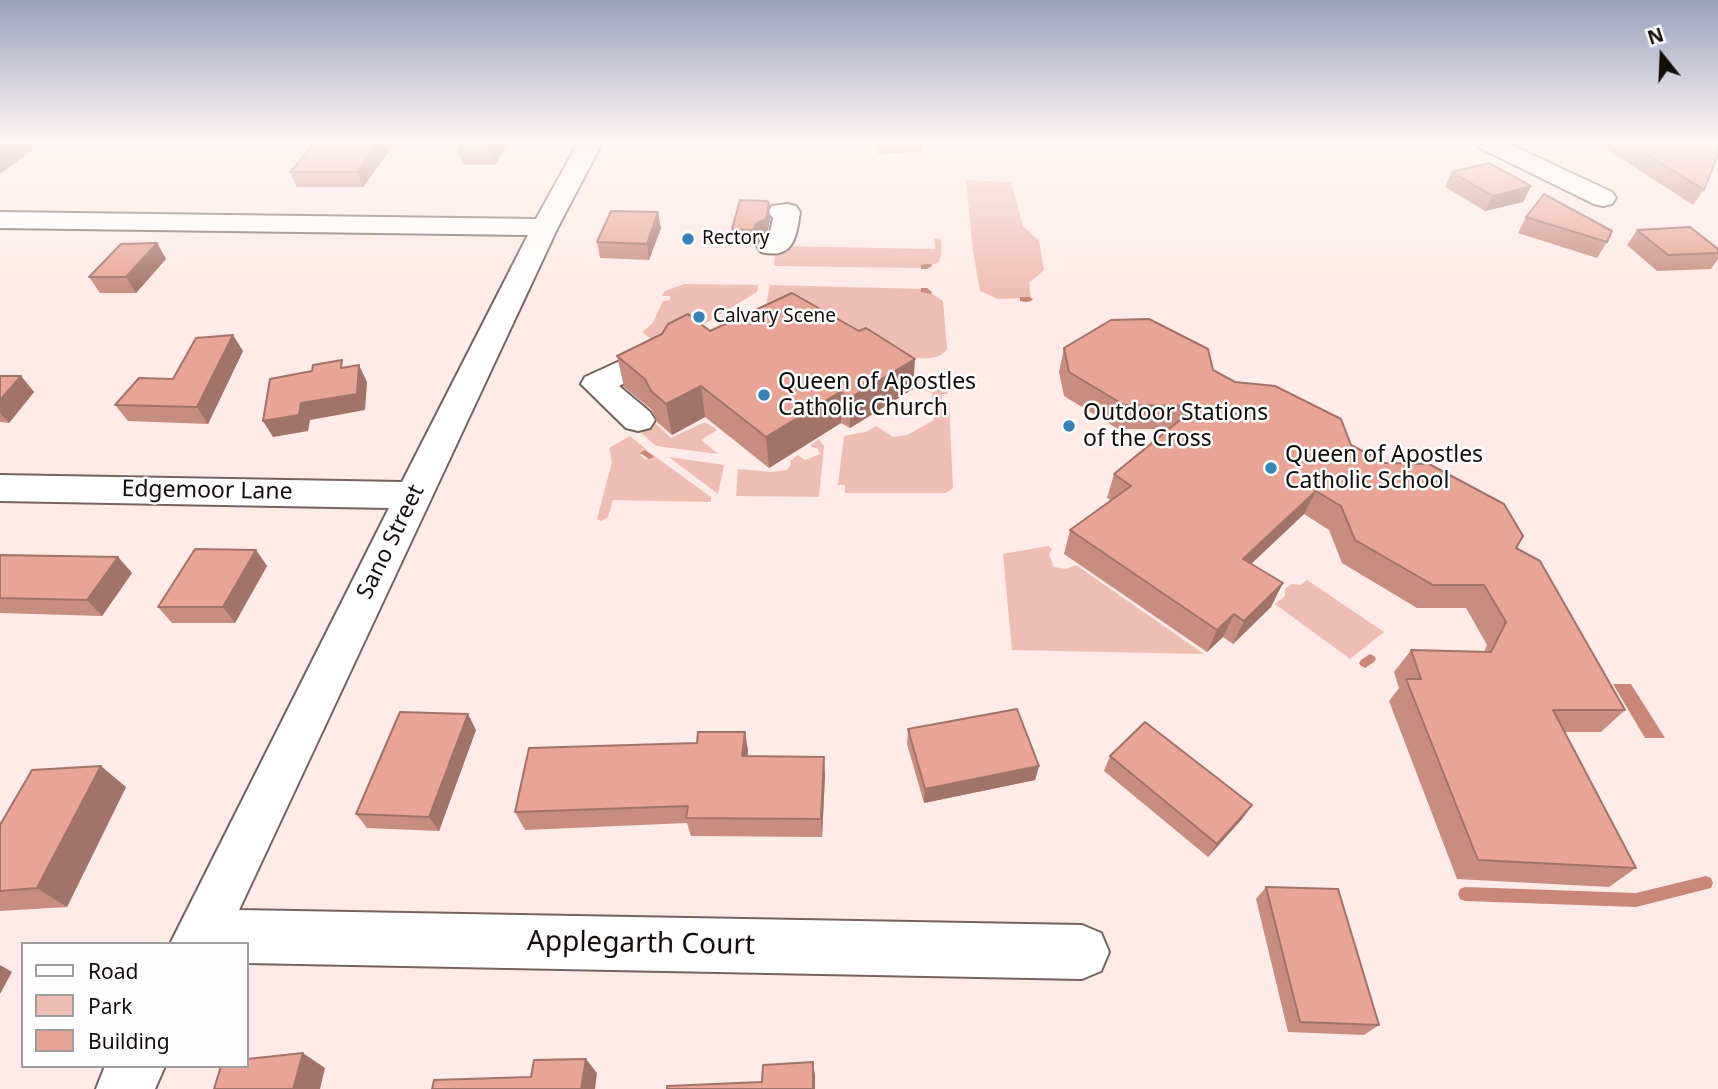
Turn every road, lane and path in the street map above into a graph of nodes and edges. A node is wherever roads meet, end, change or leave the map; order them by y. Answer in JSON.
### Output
{"nodes":[{"id":1,"x":563,"y":194,"type":"edge"},
{"id":2,"x":1594,"y":194,"type":"edge"},
{"id":3,"x":1603,"y":198,"type":"dead end"},
{"id":4,"x":781,"y":212,"type":"dead end"},
{"id":5,"x":0,"y":220,"type":"edge"},
{"id":6,"x":545,"y":227,"type":"junction"},
{"id":7,"x":771,"y":246,"type":"dead end"},
{"id":8,"x":654,"y":355,"type":"edge"},
{"id":9,"x":638,"y":420,"type":"dead end"},
{"id":10,"x":0,"y":488,"type":"edge"},
{"id":11,"x":415,"y":495,"type":"junction"},
{"id":12,"x":198,"y":940,"type":"edge"},
{"id":13,"x":1082,"y":952,"type":"dead end"},
{"id":14,"x":135,"y":1068,"type":"edge"},
{"id":15,"x":125,"y":1089,"type":"edge"}],
"edges":[{"from":1,"to":6,"type":"street","name":"Sano Street"},
{"from":2,"to":3,"type":"street"},
{"from":4,"to":7,"type":"street"},
{"from":5,"to":6,"type":"street"},
{"from":6,"to":11,"type":"street","name":"Sano Street"},
{"from":8,"to":9,"type":"street"},
{"from":10,"to":11,"type":"street","name":"Edgemoor Lane"},
{"from":11,"to":12,"type":"street","name":"Sano Street"},
{"from":12,"to":13,"type":"street","name":"Applegarth Court"},
{"from":14,"to":15,"type":"street"}]}
